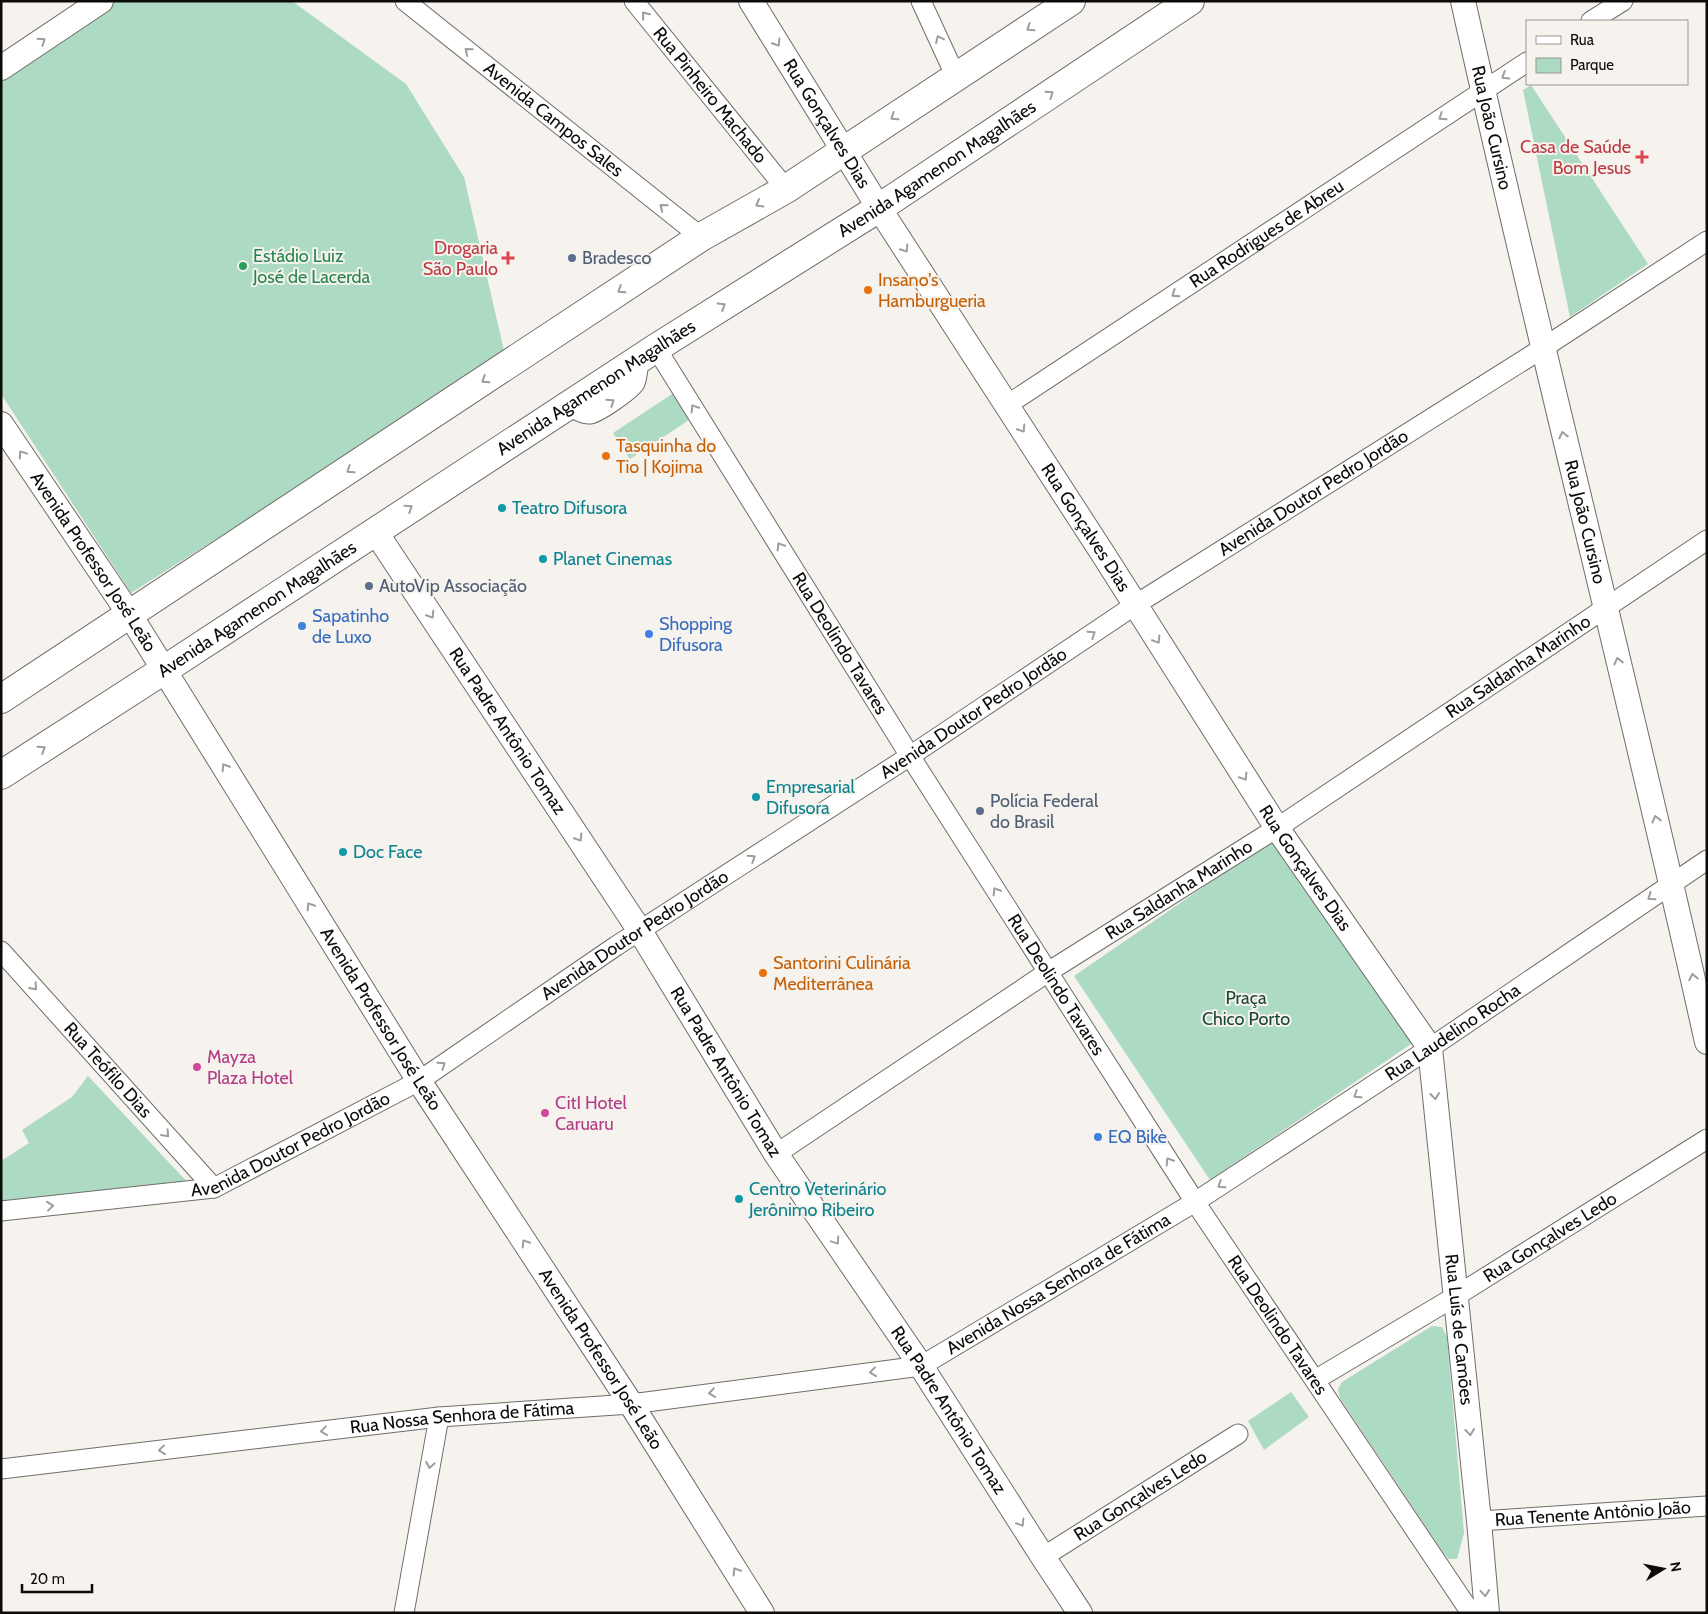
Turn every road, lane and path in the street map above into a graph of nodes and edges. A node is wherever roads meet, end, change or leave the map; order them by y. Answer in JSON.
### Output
{"nodes":[{"id":1,"x":100,"y":1,"type":"edge"},
{"id":2,"x":405,"y":1,"type":"edge"},
{"id":3,"x":634,"y":1,"type":"edge"},
{"id":4,"x":751,"y":1,"type":"edge"},
{"id":5,"x":921,"y":1,"type":"edge"},
{"id":6,"x":1071,"y":1,"type":"edge"},
{"id":7,"x":1190,"y":1,"type":"edge"},
{"id":8,"x":1463,"y":1,"type":"edge"},
{"id":9,"x":1623,"y":1,"type":"edge"},
{"id":10,"x":1593,"y":20,"type":"edge"},
{"id":11,"x":1526,"y":63,"type":"edge"},
{"id":12,"x":1,"y":68,"type":"edge"},
{"id":13,"x":956,"y":77,"type":"junction"},
{"id":14,"x":1482,"y":90,"type":"junction"},
{"id":15,"x":844,"y":150,"type":"junction"},
{"id":16,"x":786,"y":189,"type":"junction"},
{"id":17,"x":879,"y":208,"type":"junction"},
{"id":18,"x":701,"y":237,"type":"junction"},
{"id":19,"x":1707,"y":241,"type":"edge"},
{"id":20,"x":1543,"y":348,"type":"junction"},
{"id":21,"x":648,"y":353,"type":"junction"},
{"id":22,"x":1007,"y":405,"type":"junction"},
{"id":23,"x":1,"y":424,"type":"edge"},
{"id":24,"x":375,"y":530,"type":"junction"},
{"id":25,"x":1707,"y":540,"type":"edge"},
{"id":26,"x":1135,"y":605,"type":"junction"},
{"id":27,"x":1605,"y":609,"type":"junction"},
{"id":28,"x":130,"y":615,"type":"junction"},
{"id":29,"x":164,"y":670,"type":"junction"},
{"id":30,"x":1,"y":698,"type":"edge"},
{"id":31,"x":910,"y":756,"type":"junction"},
{"id":32,"x":1,"y":775,"type":"edge"},
{"id":33,"x":1276,"y":828,"type":"junction"},
{"id":34,"x":1707,"y":860,"type":"edge"},
{"id":35,"x":1672,"y":883,"type":"junction"},
{"id":36,"x":640,"y":930,"type":"junction"},
{"id":37,"x":1,"y":951,"type":"edge"},
{"id":38,"x":1048,"y":972,"type":"junction"},
{"id":39,"x":1707,"y":1042,"type":"edge"},
{"id":40,"x":1430,"y":1048,"type":"junction"},
{"id":41,"x":419,"y":1081,"type":"junction"},
{"id":42,"x":1707,"y":1139,"type":"edge"},
{"id":43,"x":776,"y":1154,"type":"junction"},
{"id":44,"x":214,"y":1188,"type":"junction"},
{"id":45,"x":1195,"y":1202,"type":"junction"},
{"id":46,"x":1,"y":1212,"type":"edge"},
{"id":47,"x":1456,"y":1296,"type":"junction"},
{"id":48,"x":921,"y":1366,"type":"junction"},
{"id":49,"x":1315,"y":1380,"type":"junction"},
{"id":50,"x":631,"y":1404,"type":"junction"},
{"id":51,"x":439,"y":1417,"type":"junction"},
{"id":52,"x":1238,"y":1434,"type":"dead end"},
{"id":53,"x":1,"y":1469,"type":"edge"},
{"id":54,"x":1707,"y":1506,"type":"edge"},
{"id":55,"x":1479,"y":1521,"type":"junction"},
{"id":56,"x":1042,"y":1557,"type":"junction"},
{"id":57,"x":404,"y":1613,"type":"edge"},
{"id":58,"x":762,"y":1613,"type":"edge"},
{"id":59,"x":1080,"y":1613,"type":"edge"},
{"id":60,"x":1471,"y":1613,"type":"edge"},
{"id":61,"x":1487,"y":1613,"type":"edge"}],
"edges":[{"from":12,"to":1,"type":"street","one_way":true},
{"from":18,"to":2,"type":"street","name":"Avenida Campos Sales","one_way":true},
{"from":16,"to":3,"type":"street","name":"Rua Pinheiro Machado","one_way":true},
{"from":4,"to":15,"type":"street","name":"Rua Gonçalves Dias","one_way":true},
{"from":13,"to":5,"type":"street","one_way":true},
{"from":6,"to":13,"type":"main road","one_way":true},
{"from":17,"to":7,"type":"main road","name":"Avenida Agamenon Magalhães","one_way":true},
{"from":8,"to":14,"type":"street","name":"Rua João Cursino"},
{"from":9,"to":10,"type":"street"},
{"from":11,"to":14,"type":"street","name":"Rua Rodrigues de Abreu","one_way":true},
{"from":13,"to":15,"type":"main road","one_way":true},
{"from":14,"to":20,"type":"street","name":"Rua João Cursino"},
{"from":14,"to":22,"type":"street","name":"Rua Rodrigues de Abreu","one_way":true},
{"from":15,"to":16,"type":"main road"},
{"from":15,"to":17,"type":"street","name":"Rua Gonçalves Dias"},
{"from":16,"to":18,"type":"main road","one_way":true},
{"from":21,"to":17,"type":"main road","name":"Avenida Agamenon Magalhães","one_way":true},
{"from":17,"to":22,"type":"street","name":"Rua Gonçalves Dias","one_way":true},
{"from":18,"to":28,"type":"main road","one_way":true},
{"from":19,"to":20,"type":"street","name":"Avenida Doutor Pedro Jordão"},
{"from":20,"to":26,"type":"street","name":"Avenida Doutor Pedro Jordão"},
{"from":27,"to":20,"type":"street","name":"Rua João Cursino","one_way":true},
{"from":24,"to":21,"type":"main road","name":"Avenida Agamenon Magalhães","one_way":true},
{"from":31,"to":21,"type":"street","name":"Rua Deolindo Tavares","one_way":true},
{"from":22,"to":26,"type":"street","name":"Rua Gonçalves Dias","one_way":true},
{"from":28,"to":23,"type":"street","name":"Avenida Professor José Leão","one_way":true},
{"from":24,"to":29,"type":"main road","name":"Avenida Agamenon Magalhães"},
{"from":24,"to":36,"type":"street","name":"Rua Padre Antônio Tomaz","one_way":true},
{"from":25,"to":27,"type":"street","name":"Rua Saldanha Marinho"},
{"from":31,"to":26,"type":"street","name":"Avenida Doutor Pedro Jordão","one_way":true},
{"from":26,"to":33,"type":"street","name":"Rua Gonçalves Dias","one_way":true},
{"from":27,"to":33,"type":"street","name":"Rua Saldanha Marinho"},
{"from":35,"to":27,"type":"street","name":"Rua João Cursino","one_way":true},
{"from":28,"to":29,"type":"street","name":"Avenida Professor José Leão"},
{"from":28,"to":30,"type":"main road"},
{"from":32,"to":29,"type":"main road","name":"Avenida Agamenon Magalhães","one_way":true},
{"from":41,"to":29,"type":"street","name":"Avenida Professor José Leão","one_way":true},
{"from":36,"to":31,"type":"street","name":"Avenida Doutor Pedro Jordão","one_way":true},
{"from":38,"to":31,"type":"street","name":"Rua Deolindo Tavares","one_way":true},
{"from":33,"to":38,"type":"street","name":"Rua Saldanha Marinho"},
{"from":33,"to":40,"type":"street","name":"Rua Gonçalves Dias"},
{"from":34,"to":35,"type":"street","name":"Rua Laudelino Rocha"},
{"from":39,"to":35,"type":"street","name":"Rua João Cursino","one_way":true},
{"from":35,"to":40,"type":"street","name":"Rua Laudelino Rocha","one_way":true},
{"from":41,"to":36,"type":"street","name":"Avenida Doutor Pedro Jordão","one_way":true},
{"from":36,"to":43,"type":"street","name":"Rua Padre Antônio Tomaz"},
{"from":37,"to":44,"type":"street","name":"Rua Teófilo Dias","one_way":true},
{"from":38,"to":43,"type":"street","name":"Rua Saldanha Marinho"},
{"from":45,"to":38,"type":"street","name":"Rua Deolindo Tavares","one_way":true},
{"from":40,"to":45,"type":"street","name":"Rua Laudelino Rocha","one_way":true},
{"from":40,"to":47,"type":"street","name":"Rua Luís de Camões","one_way":true},
{"from":41,"to":44,"type":"street","name":"Avenida Doutor Pedro Jordão"},
{"from":50,"to":41,"type":"street","name":"Avenida Professor José Leão","one_way":true},
{"from":42,"to":47,"type":"street","name":"Rua Gonçalves Ledo"},
{"from":43,"to":48,"type":"street","name":"Rua Padre Antônio Tomaz","one_way":true},
{"from":46,"to":44,"type":"street","name":"Avenida Doutor Pedro Jordão","one_way":true},
{"from":45,"to":48,"type":"street","name":"Avenida Nossa Senhora de Fátima"},
{"from":45,"to":49,"type":"street","name":"Rua Deolindo Tavares"},
{"from":47,"to":49,"type":"street","name":"Rua Gonçalves Ledo"},
{"from":47,"to":55,"type":"street","name":"Rua Luís de Camões","one_way":true},
{"from":48,"to":50,"type":"street","name":"Rua Nossa Senhora de Fátima","one_way":true},
{"from":48,"to":56,"type":"street","name":"Rua Padre Antônio Tomaz","one_way":true},
{"from":49,"to":60,"type":"street","name":"Rua Deolindo Tavares"},
{"from":50,"to":51,"type":"street","name":"Rua Nossa Senhora de Fátima"},
{"from":58,"to":50,"type":"street","name":"Avenida Professor José Leão","one_way":true},
{"from":51,"to":53,"type":"street","name":"Rua Nossa Senhora de Fátima","one_way":true},
{"from":51,"to":57,"type":"street","one_way":true},
{"from":52,"to":56,"type":"street","name":"Rua Gonçalves Ledo"},
{"from":54,"to":55,"type":"street","name":"Rua Tenente Antônio João"},
{"from":55,"to":61,"type":"street","name":"Rua Luís de Camões","one_way":true},
{"from":56,"to":59,"type":"street","name":"Rua Padre Antônio Tomaz"}]}
